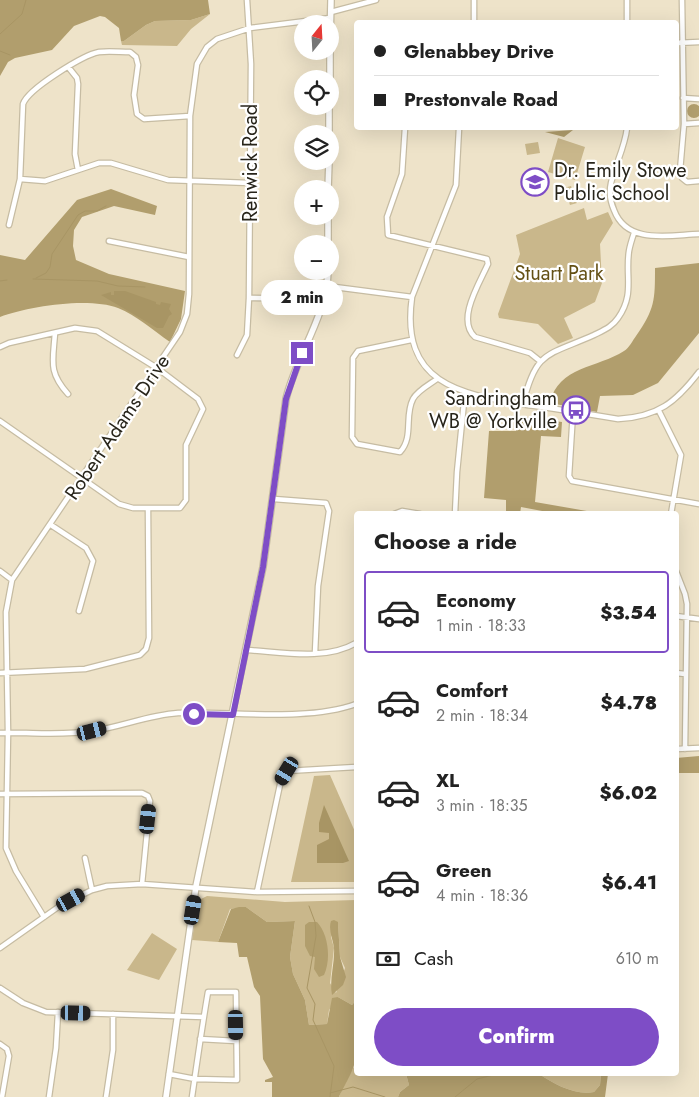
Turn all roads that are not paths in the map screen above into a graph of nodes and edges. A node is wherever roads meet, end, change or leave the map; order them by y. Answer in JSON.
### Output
{"nodes":[{"id":1,"x":247,"y":0,"type":"edge"},
{"id":2,"x":331,"y":0,"type":"edge"},
{"id":3,"x":376,"y":0,"type":"edge"},
{"id":4,"x":474,"y":0,"type":"edge"},
{"id":5,"x":627,"y":0,"type":"edge"},
{"id":6,"x":682,"y":0,"type":"edge"},
{"id":7,"x":330,"y":15,"type":"joint"},
{"id":8,"x":474,"y":20,"type":"edge"},
{"id":9,"x":627,"y":20,"type":"edge"},
{"id":10,"x":294,"y":21,"type":"edge"},
{"id":11,"x":250,"y":28,"type":"junction"},
{"id":12,"x":679,"y":42,"type":"edge"},
{"id":13,"x":682,"y":42,"type":"junction"},
{"id":14,"x":699,"y":42,"type":"edge"},
{"id":15,"x":69,"y":68,"type":"junction"},
{"id":16,"x":683,"y":98,"type":"junction"},
{"id":17,"x":699,"y":99,"type":"edge"},
{"id":18,"x":190,"y":116,"type":"junction"},
{"id":19,"x":699,"y":123,"type":"edge"},
{"id":20,"x":684,"y":124,"type":"junction"},
{"id":21,"x":405,"y":130,"type":"edge"},
{"id":22,"x":459,"y":130,"type":"edge"},
{"id":23,"x":626,"y":130,"type":"edge"},
{"id":24,"x":78,"y":170,"type":"junction"},
{"id":25,"x":20,"y":179,"type":"junction"},
{"id":26,"x":189,"y":180,"type":"junction"},
{"id":27,"x":699,"y":181,"type":"edge"},
{"id":28,"x":250,"y":183,"type":"junction"},
{"id":29,"x":9,"y":225,"type":"dead end"},
{"id":30,"x":634,"y":233,"type":"junction"},
{"id":31,"x":699,"y":234,"type":"edge"},
{"id":32,"x":109,"y":242,"type":"dead end"},
{"id":33,"x":433,"y":247,"type":"junction"},
{"id":34,"x":189,"y":257,"type":"junction"},
{"id":35,"x":327,"y":280,"type":"edge"},
{"id":36,"x":327,"y":286,"type":"junction"},
{"id":37,"x":412,"y":297,"type":"junction"},
{"id":38,"x":249,"y":298,"type":"junction"},
{"id":39,"x":324,"y":299,"type":"junction"},
{"id":40,"x":55,"y":333,"type":"junction"},
{"id":41,"x":411,"y":340,"type":"junction"},
{"id":42,"x":0,"y":347,"type":"edge"},
{"id":43,"x":237,"y":355,"type":"dead end"},
{"id":44,"x":540,"y":361,"type":"junction"},
{"id":45,"x":157,"y":368,"type":"junction"},
{"id":46,"x":699,"y":372,"type":"edge"},
{"id":47,"x":437,"y":379,"type":"junction"},
{"id":48,"x":465,"y":392,"type":"junction"},
{"id":49,"x":68,"y":394,"type":"dead end"},
{"id":50,"x":522,"y":404,"type":"junction"},
{"id":51,"x":659,"y":411,"type":"junction"},
{"id":52,"x":573,"y":412,"type":"junction"},
{"id":53,"x":0,"y":421,"type":"edge"},
{"id":54,"x":84,"y":477,"type":"junction"},
{"id":55,"x":274,"y":499,"type":"junction"},
{"id":56,"x":672,"y":500,"type":"junction"},
{"id":57,"x":699,"y":504,"type":"edge"},
{"id":58,"x":148,"y":509,"type":"junction"},
{"id":59,"x":455,"y":511,"type":"edge"},
{"id":60,"x":670,"y":511,"type":"edge"},
{"id":61,"x":51,"y":525,"type":"junction"},
{"id":62,"x":0,"y":571,"type":"edge"},
{"id":63,"x":679,"y":579,"type":"edge"},
{"id":64,"x":12,"y":580,"type":"junction"},
{"id":65,"x":79,"y":610,"type":"dead end"},
{"id":66,"x":679,"y":617,"type":"edge"},
{"id":67,"x":686,"y":618,"type":"junction"},
{"id":68,"x":699,"y":619,"type":"edge"},
{"id":69,"x":354,"y":644,"type":"edge"},
{"id":70,"x":247,"y":650,"type":"junction"},
{"id":71,"x":315,"y":653,"type":"junction"},
{"id":72,"x":0,"y":673,"type":"edge"},
{"id":73,"x":8,"y":673,"type":"junction"},
{"id":74,"x":679,"y":673,"type":"edge"},
{"id":75,"x":685,"y":674,"type":"junction"},
{"id":76,"x":354,"y":705,"type":"edge"},
{"id":77,"x":233,"y":715,"type":"junction"},
{"id":78,"x":0,"y":733,"type":"edge"},
{"id":79,"x":8,"y":733,"type":"junction"},
{"id":80,"x":699,"y":748,"type":"edge"},
{"id":81,"x":685,"y":749,"type":"junction"},
{"id":82,"x":679,"y":750,"type":"edge"},
{"id":83,"x":354,"y":767,"type":"edge"},
{"id":84,"x":0,"y":794,"type":"edge"},
{"id":85,"x":7,"y":794,"type":"junction"},
{"id":86,"x":0,"y":848,"type":"edge"},
{"id":87,"x":6,"y":848,"type":"junction"},
{"id":88,"x":85,"y":858,"type":"dead end"},
{"id":89,"x":142,"y":884,"type":"junction"},
{"id":90,"x":196,"y":886,"type":"junction"},
{"id":91,"x":92,"y":890,"type":"junction"},
{"id":92,"x":354,"y":891,"type":"edge"},
{"id":93,"x":257,"y":892,"type":"junction"},
{"id":94,"x":44,"y":917,"type":"junction"},
{"id":95,"x":0,"y":948,"type":"edge"},
{"id":96,"x":0,"y":988,"type":"edge"},
{"id":97,"x":58,"y":1012,"type":"junction"},
{"id":98,"x":113,"y":1014,"type":"junction"},
{"id":99,"x":177,"y":1016,"type":"junction"},
{"id":100,"x":204,"y":1018,"type":"junction"},
{"id":101,"x":200,"y":1039,"type":"junction"},
{"id":102,"x":236,"y":1041,"type":"junction"},
{"id":103,"x":0,"y":1044,"type":"edge"},
{"id":104,"x":169,"y":1074,"type":"junction"},
{"id":105,"x":195,"y":1079,"type":"junction"},
{"id":106,"x":2,"y":1094,"type":"edge"},
{"id":107,"x":49,"y":1097,"type":"edge"},
{"id":108,"x":106,"y":1097,"type":"edge"},
{"id":109,"x":166,"y":1097,"type":"edge"},
{"id":110,"x":192,"y":1097,"type":"edge"}],
"edges":[{"from":1,"to":11,"type":"street","name":"Renwick Road"},
{"from":2,"to":7,"type":"street"},
{"from":3,"to":7,"type":"street","name":"Robert Adams Drive"},
{"from":4,"to":8,"type":"street"},
{"from":5,"to":9,"type":"street"},
{"from":6,"to":13,"type":"street"},
{"from":10,"to":11,"type":"street","name":"Robert Adams Drive"},
{"from":11,"to":18,"type":"street","name":"Robert Adams Drive"},
{"from":11,"to":28,"type":"street","name":"Renwick Road"},
{"from":12,"to":13,"type":"street"},
{"from":13,"to":14,"type":"street"},
{"from":13,"to":16,"type":"street"},
{"from":15,"to":18,"type":"street"},
{"from":15,"to":24,"type":"street"},
{"from":15,"to":25,"type":"street"},
{"from":16,"to":17,"type":"street"},
{"from":16,"to":20,"type":"street"},
{"from":18,"to":26,"type":"street","name":"Robert Adams Drive"},
{"from":19,"to":20,"type":"street"},
{"from":20,"to":27,"type":"street"},
{"from":21,"to":33,"type":"street"},
{"from":22,"to":33,"type":"street"},
{"from":23,"to":30,"type":"street"},
{"from":24,"to":25,"type":"street"},
{"from":24,"to":26,"type":"street"},
{"from":25,"to":29,"type":"street"},
{"from":26,"to":28,"type":"street"},
{"from":26,"to":34,"type":"street","name":"Robert Adams Drive"},
{"from":28,"to":38,"type":"street","name":"Renwick Road"},
{"from":30,"to":31,"type":"street"},
{"from":30,"to":44,"type":"street"},
{"from":32,"to":34,"type":"street"},
{"from":33,"to":37,"type":"street"},
{"from":33,"to":44,"type":"street"},
{"from":34,"to":45,"type":"street","name":"Robert Adams Drive"},
{"from":35,"to":36,"type":"street"},
{"from":36,"to":37,"type":"street"},
{"from":36,"to":39,"type":"street"},
{"from":37,"to":41,"type":"street"},
{"from":38,"to":39,"type":"street"},
{"from":38,"to":43,"type":"street","name":"Renwick Road"},
{"from":39,"to":55,"type":"street"},
{"from":40,"to":42,"type":"street"},
{"from":40,"to":45,"type":"street"},
{"from":40,"to":49,"type":"street"},
{"from":41,"to":47,"type":"street"},
{"from":41,"to":47,"type":"street"},
{"from":44,"to":50,"type":"street"},
{"from":45,"to":54,"type":"street","name":"Robert Adams Drive"},
{"from":45,"to":58,"type":"street"},
{"from":46,"to":51,"type":"street"},
{"from":47,"to":48,"type":"street"},
{"from":48,"to":50,"type":"street"},
{"from":48,"to":59,"type":"street"},
{"from":50,"to":52,"type":"street"},
{"from":51,"to":52,"type":"street"},
{"from":51,"to":56,"type":"street"},
{"from":52,"to":56,"type":"street"},
{"from":53,"to":54,"type":"street"},
{"from":54,"to":58,"type":"street"},
{"from":54,"to":61,"type":"street","name":"Robert Adams Drive"},
{"from":55,"to":70,"type":"street"},
{"from":55,"to":71,"type":"street"},
{"from":56,"to":57,"type":"street"},
{"from":56,"to":60,"type":"street"},
{"from":58,"to":73,"type":"street"},
{"from":61,"to":64,"type":"street","name":"Robert Adams Drive"},
{"from":61,"to":65,"type":"street"},
{"from":62,"to":64,"type":"street"},
{"from":63,"to":67,"type":"street"},
{"from":64,"to":73,"type":"street","name":"Robert Adams Drive"},
{"from":66,"to":67,"type":"street"},
{"from":67,"to":68,"type":"street"},
{"from":67,"to":75,"type":"street"},
{"from":69,"to":71,"type":"street"},
{"from":70,"to":71,"type":"street"},
{"from":70,"to":77,"type":"street"},
{"from":72,"to":73,"type":"street"},
{"from":73,"to":79,"type":"street","name":"Robert Adams Drive"},
{"from":74,"to":75,"type":"street"},
{"from":75,"to":81,"type":"street"},
{"from":76,"to":77,"type":"street"},
{"from":77,"to":79,"type":"street"},
{"from":77,"to":90,"type":"street"},
{"from":78,"to":79,"type":"street"},
{"from":79,"to":85,"type":"street","name":"Robert Adams Drive"},
{"from":80,"to":81,"type":"street"},
{"from":81,"to":82,"type":"street"},
{"from":83,"to":93,"type":"street"},
{"from":84,"to":85,"type":"street"},
{"from":85,"to":87,"type":"street","name":"Robert Adams Drive"},
{"from":85,"to":89,"type":"street"},
{"from":86,"to":87,"type":"street"},
{"from":87,"to":94,"type":"street","name":"Robert Adams Drive"},
{"from":88,"to":91,"type":"street"},
{"from":89,"to":90,"type":"street"},
{"from":89,"to":91,"type":"street"},
{"from":90,"to":93,"type":"street"},
{"from":90,"to":99,"type":"street"},
{"from":91,"to":94,"type":"street"},
{"from":92,"to":93,"type":"street"},
{"from":94,"to":95,"type":"street"},
{"from":96,"to":97,"type":"street"},
{"from":97,"to":98,"type":"street"},
{"from":97,"to":107,"type":"street"},
{"from":98,"to":99,"type":"street"},
{"from":98,"to":108,"type":"street"},
{"from":99,"to":100,"type":"street"},
{"from":99,"to":104,"type":"street"},
{"from":100,"to":101,"type":"street"},
{"from":100,"to":102,"type":"street"},
{"from":101,"to":102,"type":"street"},
{"from":101,"to":105,"type":"street"},
{"from":102,"to":105,"type":"street"},
{"from":103,"to":106,"type":"street"},
{"from":104,"to":105,"type":"street"},
{"from":104,"to":109,"type":"street"},
{"from":105,"to":110,"type":"street"}]}
